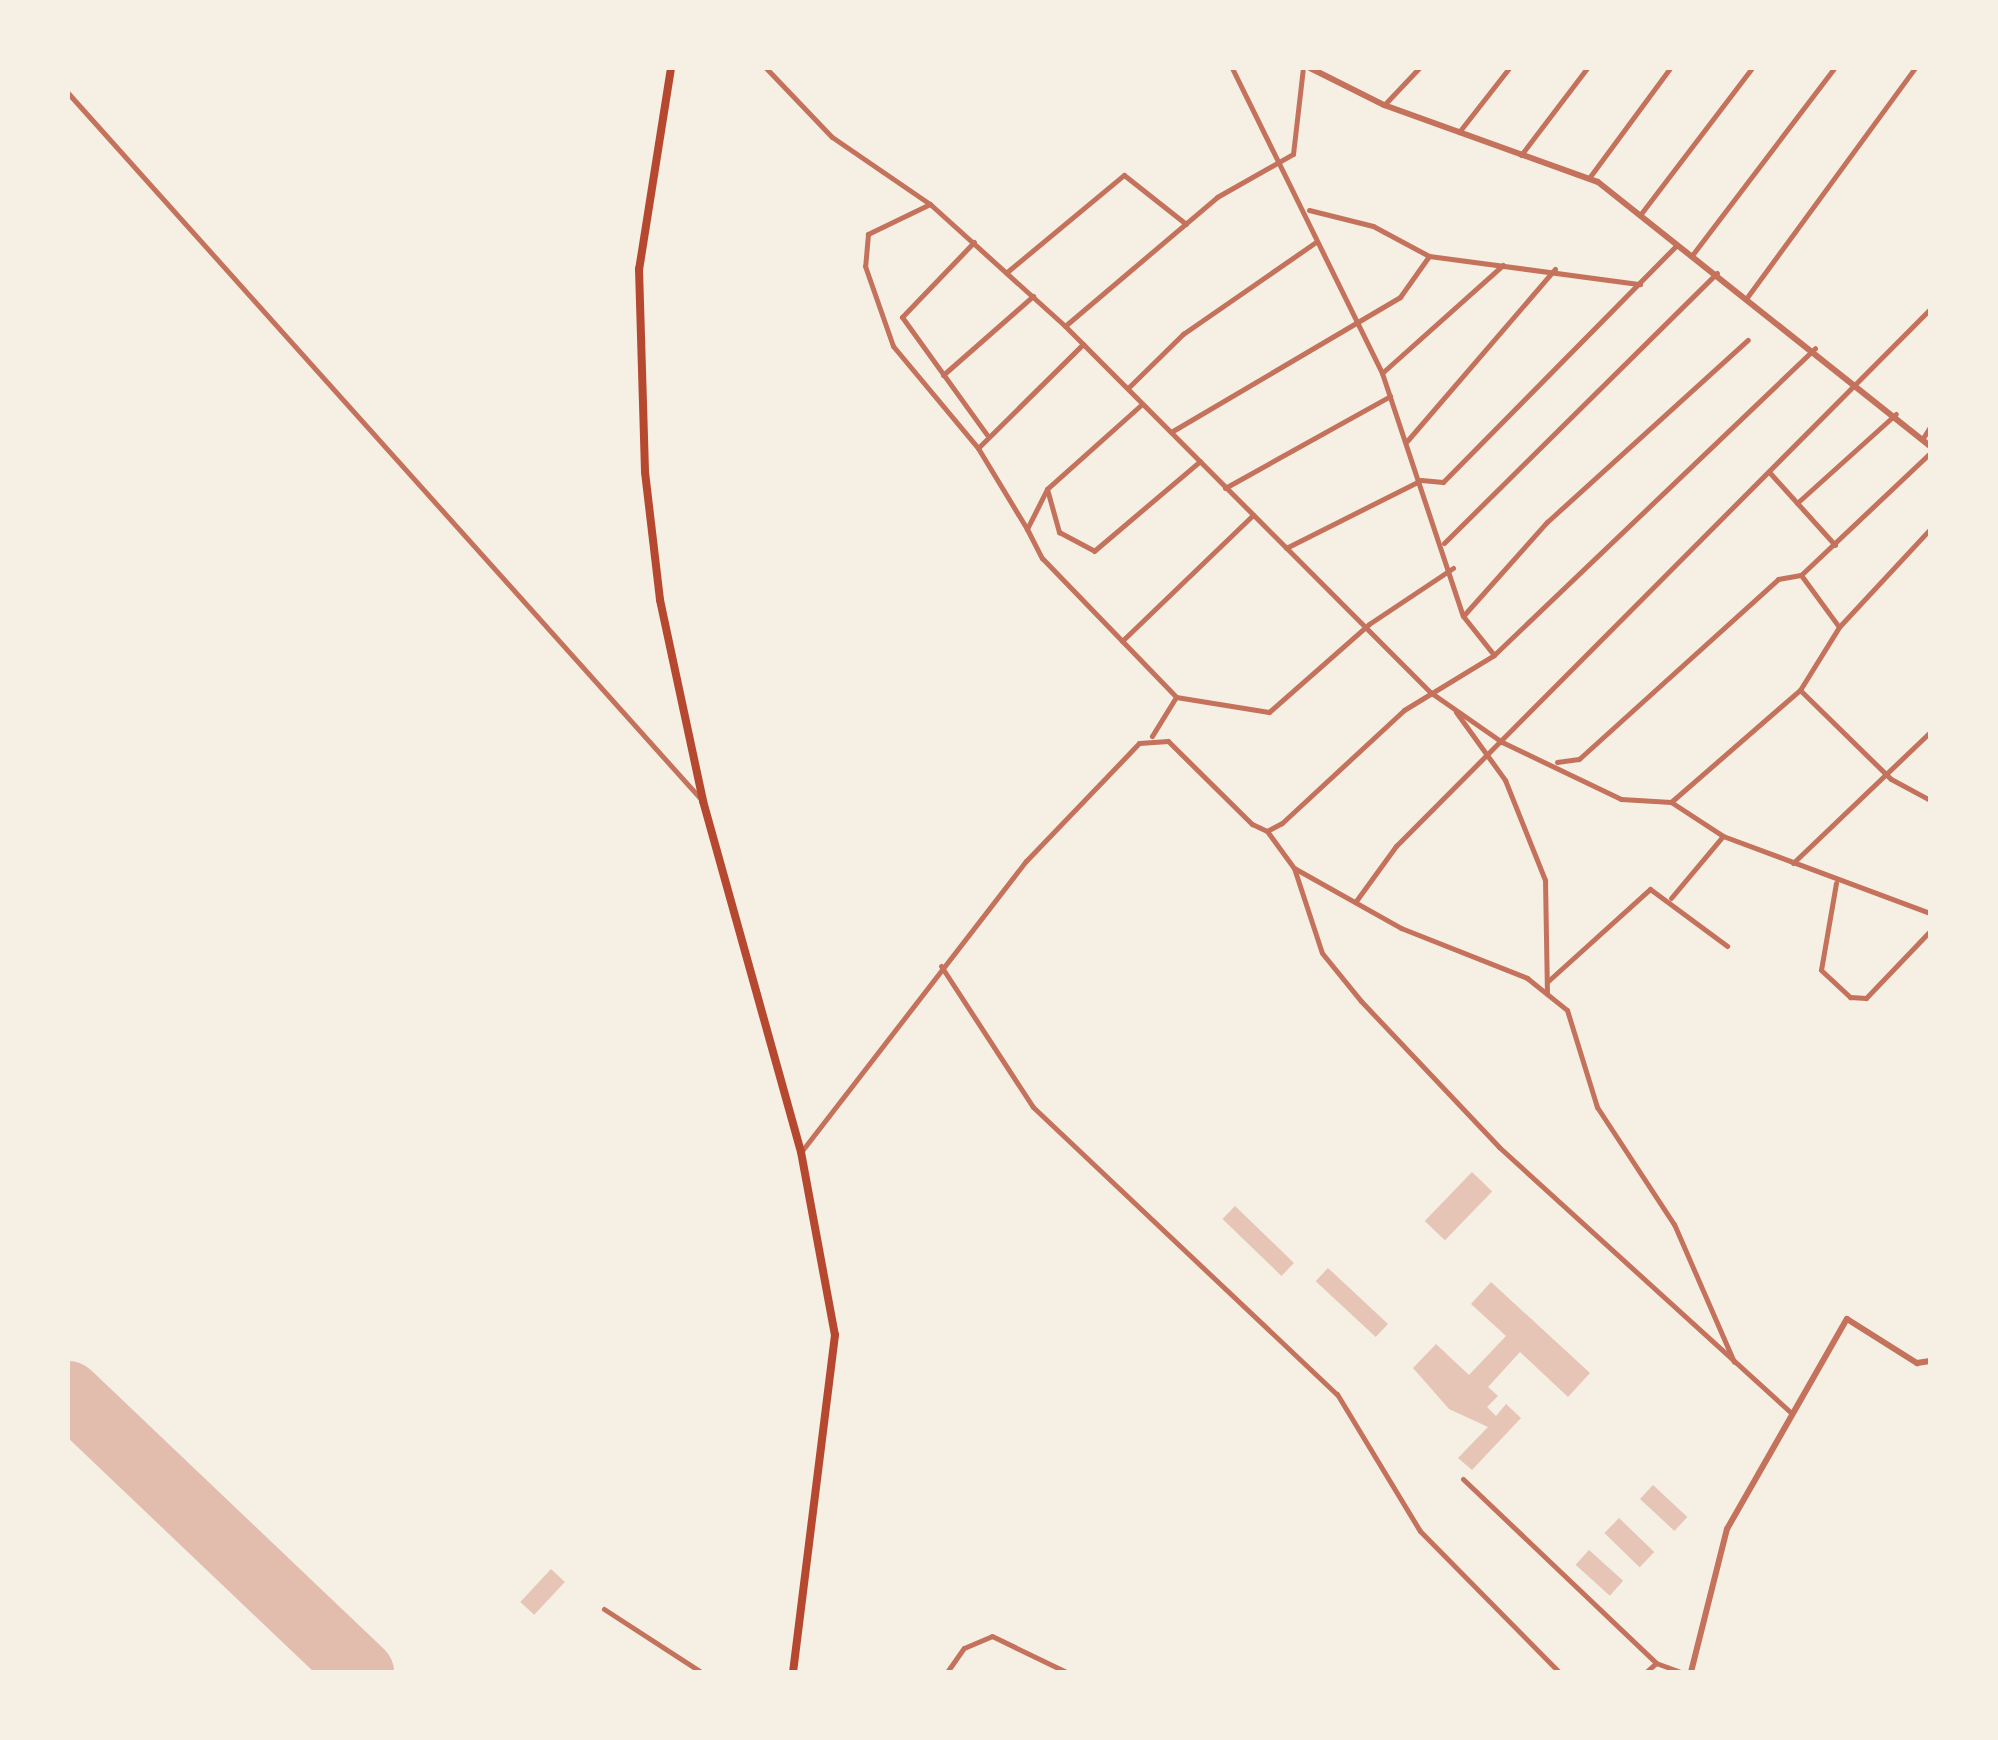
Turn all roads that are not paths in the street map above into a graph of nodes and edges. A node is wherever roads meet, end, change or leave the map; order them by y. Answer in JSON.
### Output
{"nodes":[{"id":1,"x":671,"y":68,"type":"edge"},
{"id":2,"x":766,"y":68,"type":"edge"},
{"id":3,"x":1232,"y":68,"type":"edge"},
{"id":4,"x":1306,"y":68,"type":"edge"},
{"id":5,"x":1420,"y":68,"type":"edge"},
{"id":6,"x":1509,"y":68,"type":"edge"},
{"id":7,"x":1586,"y":68,"type":"edge"},
{"id":8,"x":1670,"y":68,"type":"edge"},
{"id":9,"x":1752,"y":68,"type":"edge"},
{"id":10,"x":1834,"y":68,"type":"edge"},
{"id":11,"x":1915,"y":68,"type":"edge"},
{"id":12,"x":68,"y":93,"type":"edge"},
{"id":13,"x":1384,"y":105,"type":"junction"},
{"id":14,"x":1459,"y":132,"type":"junction"},
{"id":15,"x":1521,"y":155,"type":"junction"},
{"id":16,"x":1284,"y":161,"type":"junction"},
{"id":17,"x":1589,"y":179,"type":"junction"},
{"id":18,"x":930,"y":204,"type":"junction"},
{"id":19,"x":1310,"y":210,"type":"junction"},
{"id":20,"x":1640,"y":215,"type":"junction"},
{"id":21,"x":1186,"y":224,"type":"junction"},
{"id":22,"x":974,"y":242,"type":"junction"},
{"id":23,"x":1316,"y":242,"type":"junction"},
{"id":24,"x":1678,"y":243,"type":"junction"},
{"id":25,"x":1692,"y":254,"type":"junction"},
{"id":26,"x":1429,"y":256,"type":"junction"},
{"id":27,"x":1503,"y":264,"type":"junction"},
{"id":28,"x":1555,"y":269,"type":"junction"},
{"id":29,"x":1007,"y":272,"type":"junction"},
{"id":30,"x":1718,"y":273,"type":"junction"},
{"id":31,"x":1640,"y":284,"type":"junction"},
{"id":32,"x":1033,"y":296,"type":"junction"},
{"id":33,"x":1748,"y":296,"type":"junction"},
{"id":34,"x":1930,"y":308,"type":"edge"},
{"id":35,"x":1354,"y":325,"type":"junction"},
{"id":36,"x":1065,"y":326,"type":"junction"},
{"id":37,"x":1748,"y":340,"type":"dead end"},
{"id":38,"x":1083,"y":344,"type":"junction"},
{"id":39,"x":1815,"y":348,"type":"junction"},
{"id":40,"x":1382,"y":372,"type":"junction"},
{"id":41,"x":943,"y":374,"type":"junction"},
{"id":42,"x":1858,"y":380,"type":"junction"},
{"id":43,"x":1128,"y":388,"type":"junction"},
{"id":44,"x":1390,"y":396,"type":"junction"},
{"id":45,"x":1143,"y":403,"type":"junction"},
{"id":46,"x":1896,"y":414,"type":"junction"},
{"id":47,"x":1930,"y":428,"type":"edge"},
{"id":48,"x":1171,"y":432,"type":"junction"},
{"id":49,"x":987,"y":435,"type":"junction"},
{"id":50,"x":1923,"y":438,"type":"junction"},
{"id":51,"x":1407,"y":441,"type":"junction"},
{"id":52,"x":978,"y":448,"type":"junction"},
{"id":53,"x":1930,"y":449,"type":"edge"},
{"id":54,"x":1200,"y":461,"type":"junction"},
{"id":55,"x":1770,"y":473,"type":"junction"},
{"id":56,"x":1421,"y":480,"type":"junction"},
{"id":57,"x":1225,"y":488,"type":"junction"},
{"id":58,"x":1047,"y":489,"type":"junction"},
{"id":59,"x":1797,"y":504,"type":"junction"},
{"id":60,"x":1253,"y":515,"type":"junction"},
{"id":61,"x":1026,"y":528,"type":"junction"},
{"id":62,"x":1930,"y":530,"type":"edge"},
{"id":63,"x":1444,"y":542,"type":"junction"},
{"id":64,"x":1835,"y":545,"type":"junction"},
{"id":65,"x":1286,"y":548,"type":"junction"},
{"id":66,"x":1453,"y":568,"type":"junction"},
{"id":67,"x":1801,"y":576,"type":"junction"},
{"id":68,"x":1463,"y":616,"type":"junction"},
{"id":69,"x":1370,"y":624,"type":"junction"},
{"id":70,"x":1839,"y":626,"type":"junction"},
{"id":71,"x":1122,"y":640,"type":"junction"},
{"id":72,"x":1494,"y":655,"type":"junction"},
{"id":73,"x":1800,"y":690,"type":"junction"},
{"id":74,"x":1430,"y":692,"type":"junction"},
{"id":75,"x":1176,"y":697,"type":"junction"},
{"id":76,"x":1456,"y":710,"type":"junction"},
{"id":77,"x":1930,"y":732,"type":"edge"},
{"id":78,"x":1152,"y":736,"type":"junction"},
{"id":79,"x":1502,"y":742,"type":"junction"},
{"id":80,"x":1488,"y":756,"type":"junction"},
{"id":81,"x":1554,"y":763,"type":"junction"},
{"id":82,"x":1891,"y":778,"type":"junction"},
{"id":83,"x":1930,"y":800,"type":"edge"},
{"id":84,"x":703,"y":801,"type":"junction"},
{"id":85,"x":1671,"y":802,"type":"junction"},
{"id":86,"x":1267,"y":832,"type":"junction"},
{"id":87,"x":1723,"y":836,"type":"junction"},
{"id":88,"x":1793,"y":863,"type":"junction"},
{"id":89,"x":1294,"y":868,"type":"junction"},
{"id":90,"x":1836,"y":883,"type":"junction"},
{"id":91,"x":1672,"y":898,"type":"junction"},
{"id":92,"x":1356,"y":902,"type":"junction"},
{"id":93,"x":1930,"y":912,"type":"edge"},
{"id":94,"x":1930,"y":931,"type":"edge"},
{"id":95,"x":1727,"y":946,"type":"dead end"},
{"id":96,"x":941,"y":966,"type":"junction"},
{"id":97,"x":1547,"y":982,"type":"junction"},
{"id":98,"x":1547,"y":994,"type":"junction"},
{"id":99,"x":801,"y":1152,"type":"junction"},
{"id":100,"x":1930,"y":1360,"type":"edge"},
{"id":101,"x":1736,"y":1366,"type":"junction"},
{"id":102,"x":1792,"y":1414,"type":"junction"},
{"id":103,"x":1463,"y":1479,"type":"dead end"},
{"id":104,"x":604,"y":1609,"type":"dead end"},
{"id":105,"x":1656,"y":1663,"type":"junction"},
{"id":106,"x":701,"y":1672,"type":"edge"},
{"id":107,"x":793,"y":1672,"type":"edge"},
{"id":108,"x":946,"y":1672,"type":"edge"},
{"id":109,"x":1066,"y":1672,"type":"edge"},
{"id":110,"x":1559,"y":1672,"type":"edge"},
{"id":111,"x":1646,"y":1672,"type":"edge"},
{"id":112,"x":1682,"y":1672,"type":"edge"},
{"id":113,"x":1691,"y":1672,"type":"edge"}],
"edges":[{"from":1,"to":84,"type":"highway"},
{"from":2,"to":18,"type":"street"},
{"from":3,"to":16,"type":"street"},
{"from":4,"to":13,"type":"street"},
{"from":4,"to":16,"type":"street"},
{"from":5,"to":13,"type":"street"},
{"from":6,"to":14,"type":"street"},
{"from":7,"to":15,"type":"street"},
{"from":8,"to":17,"type":"street"},
{"from":9,"to":20,"type":"street"},
{"from":10,"to":25,"type":"street"},
{"from":11,"to":33,"type":"street"},
{"from":12,"to":84,"type":"street"},
{"from":13,"to":14,"type":"street"},
{"from":14,"to":15,"type":"street"},
{"from":15,"to":17,"type":"street"},
{"from":16,"to":19,"type":"street"},
{"from":16,"to":21,"type":"street"},
{"from":17,"to":20,"type":"street"},
{"from":18,"to":22,"type":"street"},
{"from":18,"to":52,"type":"street"},
{"from":19,"to":23,"type":"street"},
{"from":19,"to":26,"type":"street"},
{"from":20,"to":24,"type":"street"},
{"from":21,"to":29,"type":"street"},
{"from":21,"to":36,"type":"street"},
{"from":22,"to":29,"type":"street"},
{"from":22,"to":41,"type":"street"},
{"from":23,"to":35,"type":"street"},
{"from":23,"to":43,"type":"street"},
{"from":24,"to":25,"type":"street"},
{"from":24,"to":31,"type":"street"},
{"from":25,"to":30,"type":"street"},
{"from":26,"to":27,"type":"street"},
{"from":26,"to":35,"type":"street"},
{"from":27,"to":28,"type":"street"},
{"from":27,"to":40,"type":"street"},
{"from":28,"to":31,"type":"street"},
{"from":28,"to":51,"type":"street"},
{"from":29,"to":32,"type":"street"},
{"from":30,"to":33,"type":"street"},
{"from":30,"to":63,"type":"street"},
{"from":31,"to":56,"type":"street"},
{"from":32,"to":36,"type":"street"},
{"from":32,"to":41,"type":"street"},
{"from":33,"to":39,"type":"street"},
{"from":34,"to":42,"type":"street"},
{"from":35,"to":40,"type":"street"},
{"from":35,"to":48,"type":"street"},
{"from":36,"to":38,"type":"street"},
{"from":37,"to":68,"type":"street"},
{"from":38,"to":43,"type":"street"},
{"from":38,"to":49,"type":"street"},
{"from":39,"to":42,"type":"street"},
{"from":39,"to":72,"type":"street"},
{"from":40,"to":44,"type":"street"},
{"from":41,"to":49,"type":"street"},
{"from":42,"to":46,"type":"street"},
{"from":42,"to":55,"type":"street"},
{"from":43,"to":45,"type":"street"},
{"from":44,"to":51,"type":"street"},
{"from":44,"to":57,"type":"street"},
{"from":45,"to":48,"type":"street"},
{"from":45,"to":58,"type":"street"},
{"from":46,"to":50,"type":"street"},
{"from":46,"to":59,"type":"street"},
{"from":47,"to":50,"type":"street"},
{"from":48,"to":54,"type":"street"},
{"from":49,"to":52,"type":"street"},
{"from":50,"to":53,"type":"street"},
{"from":51,"to":56,"type":"street"},
{"from":52,"to":61,"type":"street"},
{"from":53,"to":64,"type":"street"},
{"from":54,"to":57,"type":"street"},
{"from":54,"to":58,"type":"street"},
{"from":55,"to":59,"type":"street"},
{"from":55,"to":79,"type":"street"},
{"from":56,"to":63,"type":"street"},
{"from":56,"to":65,"type":"street"},
{"from":57,"to":60,"type":"street"},
{"from":58,"to":61,"type":"street"},
{"from":59,"to":64,"type":"street"},
{"from":60,"to":65,"type":"street"},
{"from":60,"to":71,"type":"street"},
{"from":61,"to":71,"type":"street"},
{"from":62,"to":70,"type":"street"},
{"from":63,"to":66,"type":"street"},
{"from":64,"to":67,"type":"street"},
{"from":65,"to":69,"type":"street"},
{"from":66,"to":68,"type":"street"},
{"from":66,"to":69,"type":"street"},
{"from":67,"to":70,"type":"street"},
{"from":67,"to":81,"type":"street"},
{"from":68,"to":72,"type":"street"},
{"from":69,"to":74,"type":"street"},
{"from":69,"to":75,"type":"street"},
{"from":70,"to":73,"type":"street"},
{"from":71,"to":75,"type":"street"},
{"from":72,"to":74,"type":"street"},
{"from":73,"to":82,"type":"street"},
{"from":73,"to":85,"type":"street"},
{"from":74,"to":76,"type":"street"},
{"from":74,"to":86,"type":"street"},
{"from":75,"to":78,"type":"street"},
{"from":76,"to":79,"type":"street"},
{"from":76,"to":80,"type":"street"},
{"from":77,"to":82,"type":"street"},
{"from":78,"to":86,"type":"street"},
{"from":78,"to":96,"type":"street"},
{"from":79,"to":80,"type":"street"},
{"from":79,"to":81,"type":"street"},
{"from":80,"to":92,"type":"street"},
{"from":80,"to":97,"type":"street"},
{"from":81,"to":85,"type":"street"},
{"from":82,"to":83,"type":"street"},
{"from":82,"to":88,"type":"street"},
{"from":84,"to":99,"type":"highway"},
{"from":85,"to":87,"type":"street"},
{"from":86,"to":89,"type":"street"},
{"from":87,"to":88,"type":"street"},
{"from":87,"to":91,"type":"street"},
{"from":88,"to":90,"type":"street"},
{"from":89,"to":92,"type":"street"},
{"from":89,"to":101,"type":"street"},
{"from":90,"to":93,"type":"street"},
{"from":90,"to":94,"type":"street"},
{"from":91,"to":95,"type":"street"},
{"from":91,"to":97,"type":"street"},
{"from":92,"to":98,"type":"street"},
{"from":96,"to":99,"type":"street"},
{"from":96,"to":110,"type":"street"},
{"from":97,"to":98,"type":"street"},
{"from":98,"to":101,"type":"street"},
{"from":99,"to":107,"type":"highway"},
{"from":100,"to":102,"type":"street"},
{"from":101,"to":102,"type":"street"},
{"from":102,"to":113,"type":"street"},
{"from":103,"to":105,"type":"street"},
{"from":104,"to":106,"type":"street"},
{"from":105,"to":111,"type":"street"},
{"from":105,"to":112,"type":"street"},
{"from":108,"to":109,"type":"street"}]}
